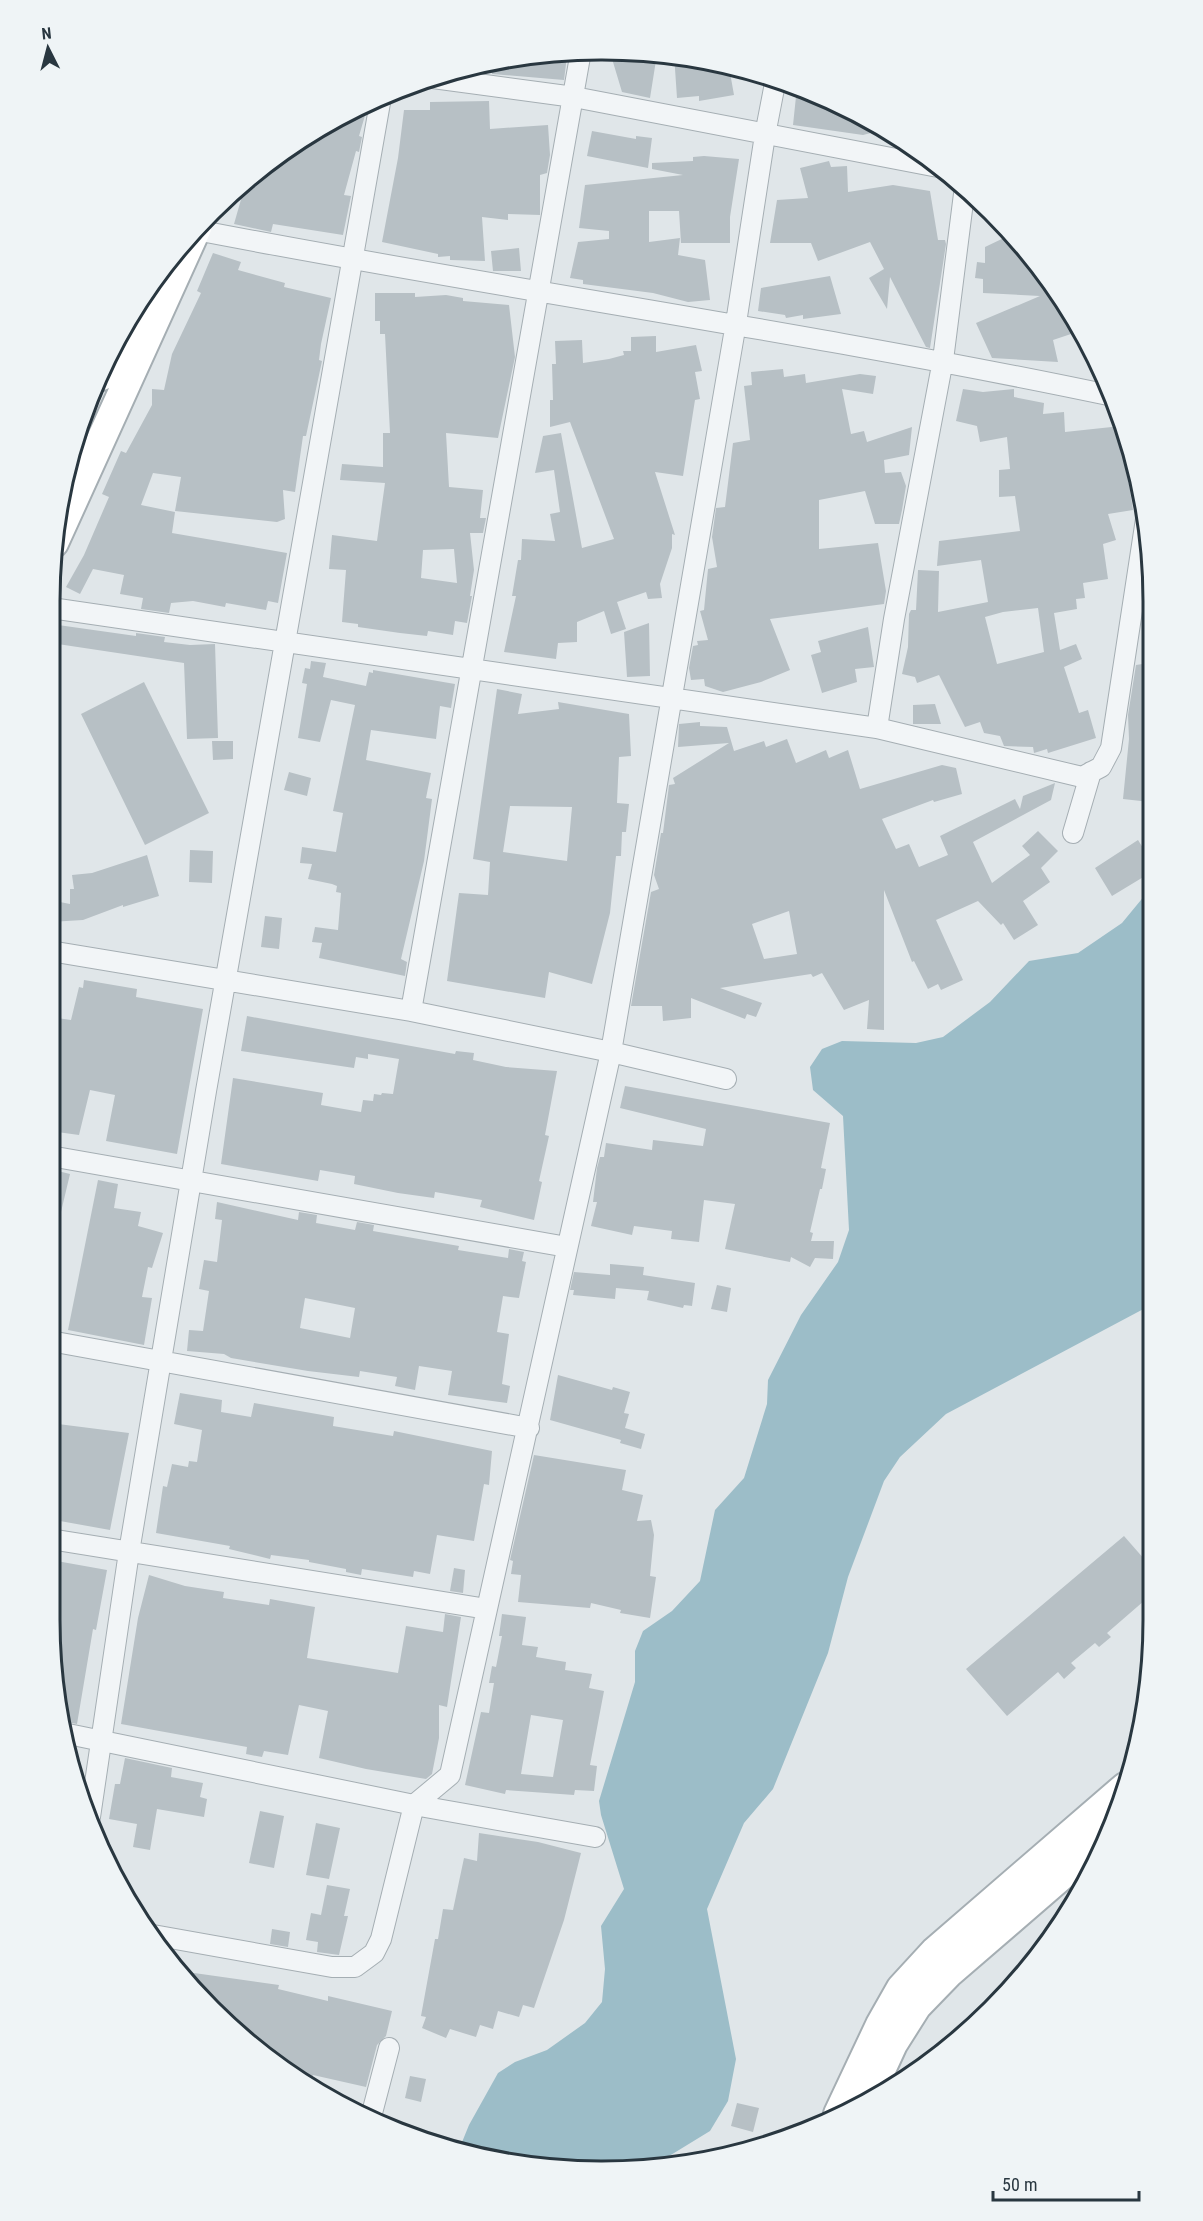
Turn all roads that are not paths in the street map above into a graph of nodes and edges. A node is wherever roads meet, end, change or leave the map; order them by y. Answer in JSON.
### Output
{"nodes":[{"id":1,"x":580,"y":61,"type":"edge"},
{"id":2,"x":453,"y":81,"type":"edge"},
{"id":3,"x":774,"y":88,"type":"edge"},
{"id":4,"x":574,"y":97,"type":"junction"},
{"id":5,"x":379,"y":108,"type":"edge"},
{"id":6,"x":765,"y":135,"type":"junction"},
{"id":7,"x":919,"y":164,"type":"edge"},
{"id":8,"x":963,"y":198,"type":"edge"},
{"id":9,"x":207,"y":231,"type":"edge"},
{"id":10,"x":183,"y":258,"type":"edge"},
{"id":11,"x":353,"y":261,"type":"junction"},
{"id":12,"x":540,"y":290,"type":"junction"},
{"id":13,"x":736,"y":323,"type":"junction"},
{"id":14,"x":943,"y":360,"type":"junction"},
{"id":15,"x":1102,"y":394,"type":"edge"},
{"id":16,"x":68,"y":513,"type":"edge"},
{"id":17,"x":1141,"y":554,"type":"edge"},
{"id":18,"x":60,"y":609,"type":"edge"},
{"id":19,"x":286,"y":642,"type":"junction"},
{"id":20,"x":472,"y":670,"type":"junction"},
{"id":21,"x":671,"y":698,"type":"junction"},
{"id":22,"x":877,"y":728,"type":"junction"},
{"id":23,"x":1091,"y":772,"type":"junction"},
{"id":24,"x":1073,"y":833,"type":"dead end"},
{"id":25,"x":60,"y":953,"type":"edge"},
{"id":26,"x":227,"y":980,"type":"junction"},
{"id":27,"x":411,"y":1011,"type":"junction"},
{"id":28,"x":611,"y":1052,"type":"junction"},
{"id":29,"x":726,"y":1079,"type":"dead end"},
{"id":30,"x":60,"y":1158,"type":"edge"},
{"id":31,"x":191,"y":1181,"type":"junction"},
{"id":32,"x":567,"y":1247,"type":"junction"},
{"id":33,"x":60,"y":1343,"type":"edge"},
{"id":34,"x":162,"y":1361,"type":"junction"},
{"id":35,"x":529,"y":1428,"type":"junction"},
{"id":36,"x":60,"y":1541,"type":"edge"},
{"id":37,"x":129,"y":1552,"type":"junction"},
{"id":38,"x":487,"y":1609,"type":"junction"},
{"id":39,"x":72,"y":1735,"type":"edge"},
{"id":40,"x":100,"y":1739,"type":"junction"},
{"id":41,"x":1113,"y":1798,"type":"edge"},
{"id":42,"x":92,"y":1802,"type":"edge"},
{"id":43,"x":414,"y":1805,"type":"junction"},
{"id":44,"x":596,"y":1837,"type":"dead end"},
{"id":45,"x":1091,"y":1851,"type":"edge"},
{"id":46,"x":163,"y":1937,"type":"edge"},
{"id":47,"x":389,"y":2049,"type":"dead end"},
{"id":48,"x":873,"y":2087,"type":"edge"},
{"id":49,"x":843,"y":2104,"type":"edge"},
{"id":50,"x":373,"y":2110,"type":"edge"}],
"edges":[{"from":1,"to":4,"type":"street"},
{"from":2,"to":4,"type":"street"},
{"from":3,"to":6,"type":"street"},
{"from":4,"to":6,"type":"street"},
{"from":4,"to":12,"type":"street"},
{"from":5,"to":11,"type":"street"},
{"from":6,"to":7,"type":"street"},
{"from":6,"to":13,"type":"street"},
{"from":8,"to":14,"type":"street"},
{"from":9,"to":11,"type":"street"},
{"from":10,"to":16,"type":"street"},
{"from":11,"to":12,"type":"street"},
{"from":11,"to":19,"type":"street"},
{"from":12,"to":13,"type":"street"},
{"from":12,"to":20,"type":"street"},
{"from":13,"to":14,"type":"street"},
{"from":13,"to":21,"type":"street"},
{"from":14,"to":15,"type":"street"},
{"from":14,"to":22,"type":"street"},
{"from":17,"to":23,"type":"street"},
{"from":18,"to":19,"type":"street"},
{"from":19,"to":20,"type":"street"},
{"from":19,"to":26,"type":"street"},
{"from":20,"to":21,"type":"street"},
{"from":20,"to":27,"type":"street"},
{"from":21,"to":22,"type":"street"},
{"from":21,"to":28,"type":"street"},
{"from":22,"to":23,"type":"street"},
{"from":23,"to":24,"type":"street"},
{"from":25,"to":26,"type":"street"},
{"from":26,"to":27,"type":"street"},
{"from":26,"to":31,"type":"street"},
{"from":27,"to":28,"type":"street"},
{"from":28,"to":29,"type":"street"},
{"from":28,"to":32,"type":"street"},
{"from":30,"to":31,"type":"street"},
{"from":31,"to":32,"type":"street"},
{"from":31,"to":34,"type":"street"},
{"from":32,"to":35,"type":"street"},
{"from":33,"to":34,"type":"street"},
{"from":34,"to":35,"type":"street"},
{"from":34,"to":37,"type":"street"},
{"from":35,"to":38,"type":"street"},
{"from":36,"to":37,"type":"street"},
{"from":37,"to":38,"type":"street"},
{"from":37,"to":40,"type":"street"},
{"from":38,"to":43,"type":"street"},
{"from":39,"to":40,"type":"street"},
{"from":40,"to":42,"type":"street"},
{"from":40,"to":43,"type":"street"},
{"from":41,"to":49,"type":"street"},
{"from":43,"to":44,"type":"street"},
{"from":43,"to":46,"type":"street"},
{"from":45,"to":48,"type":"street"},
{"from":47,"to":50,"type":"street"}]}
